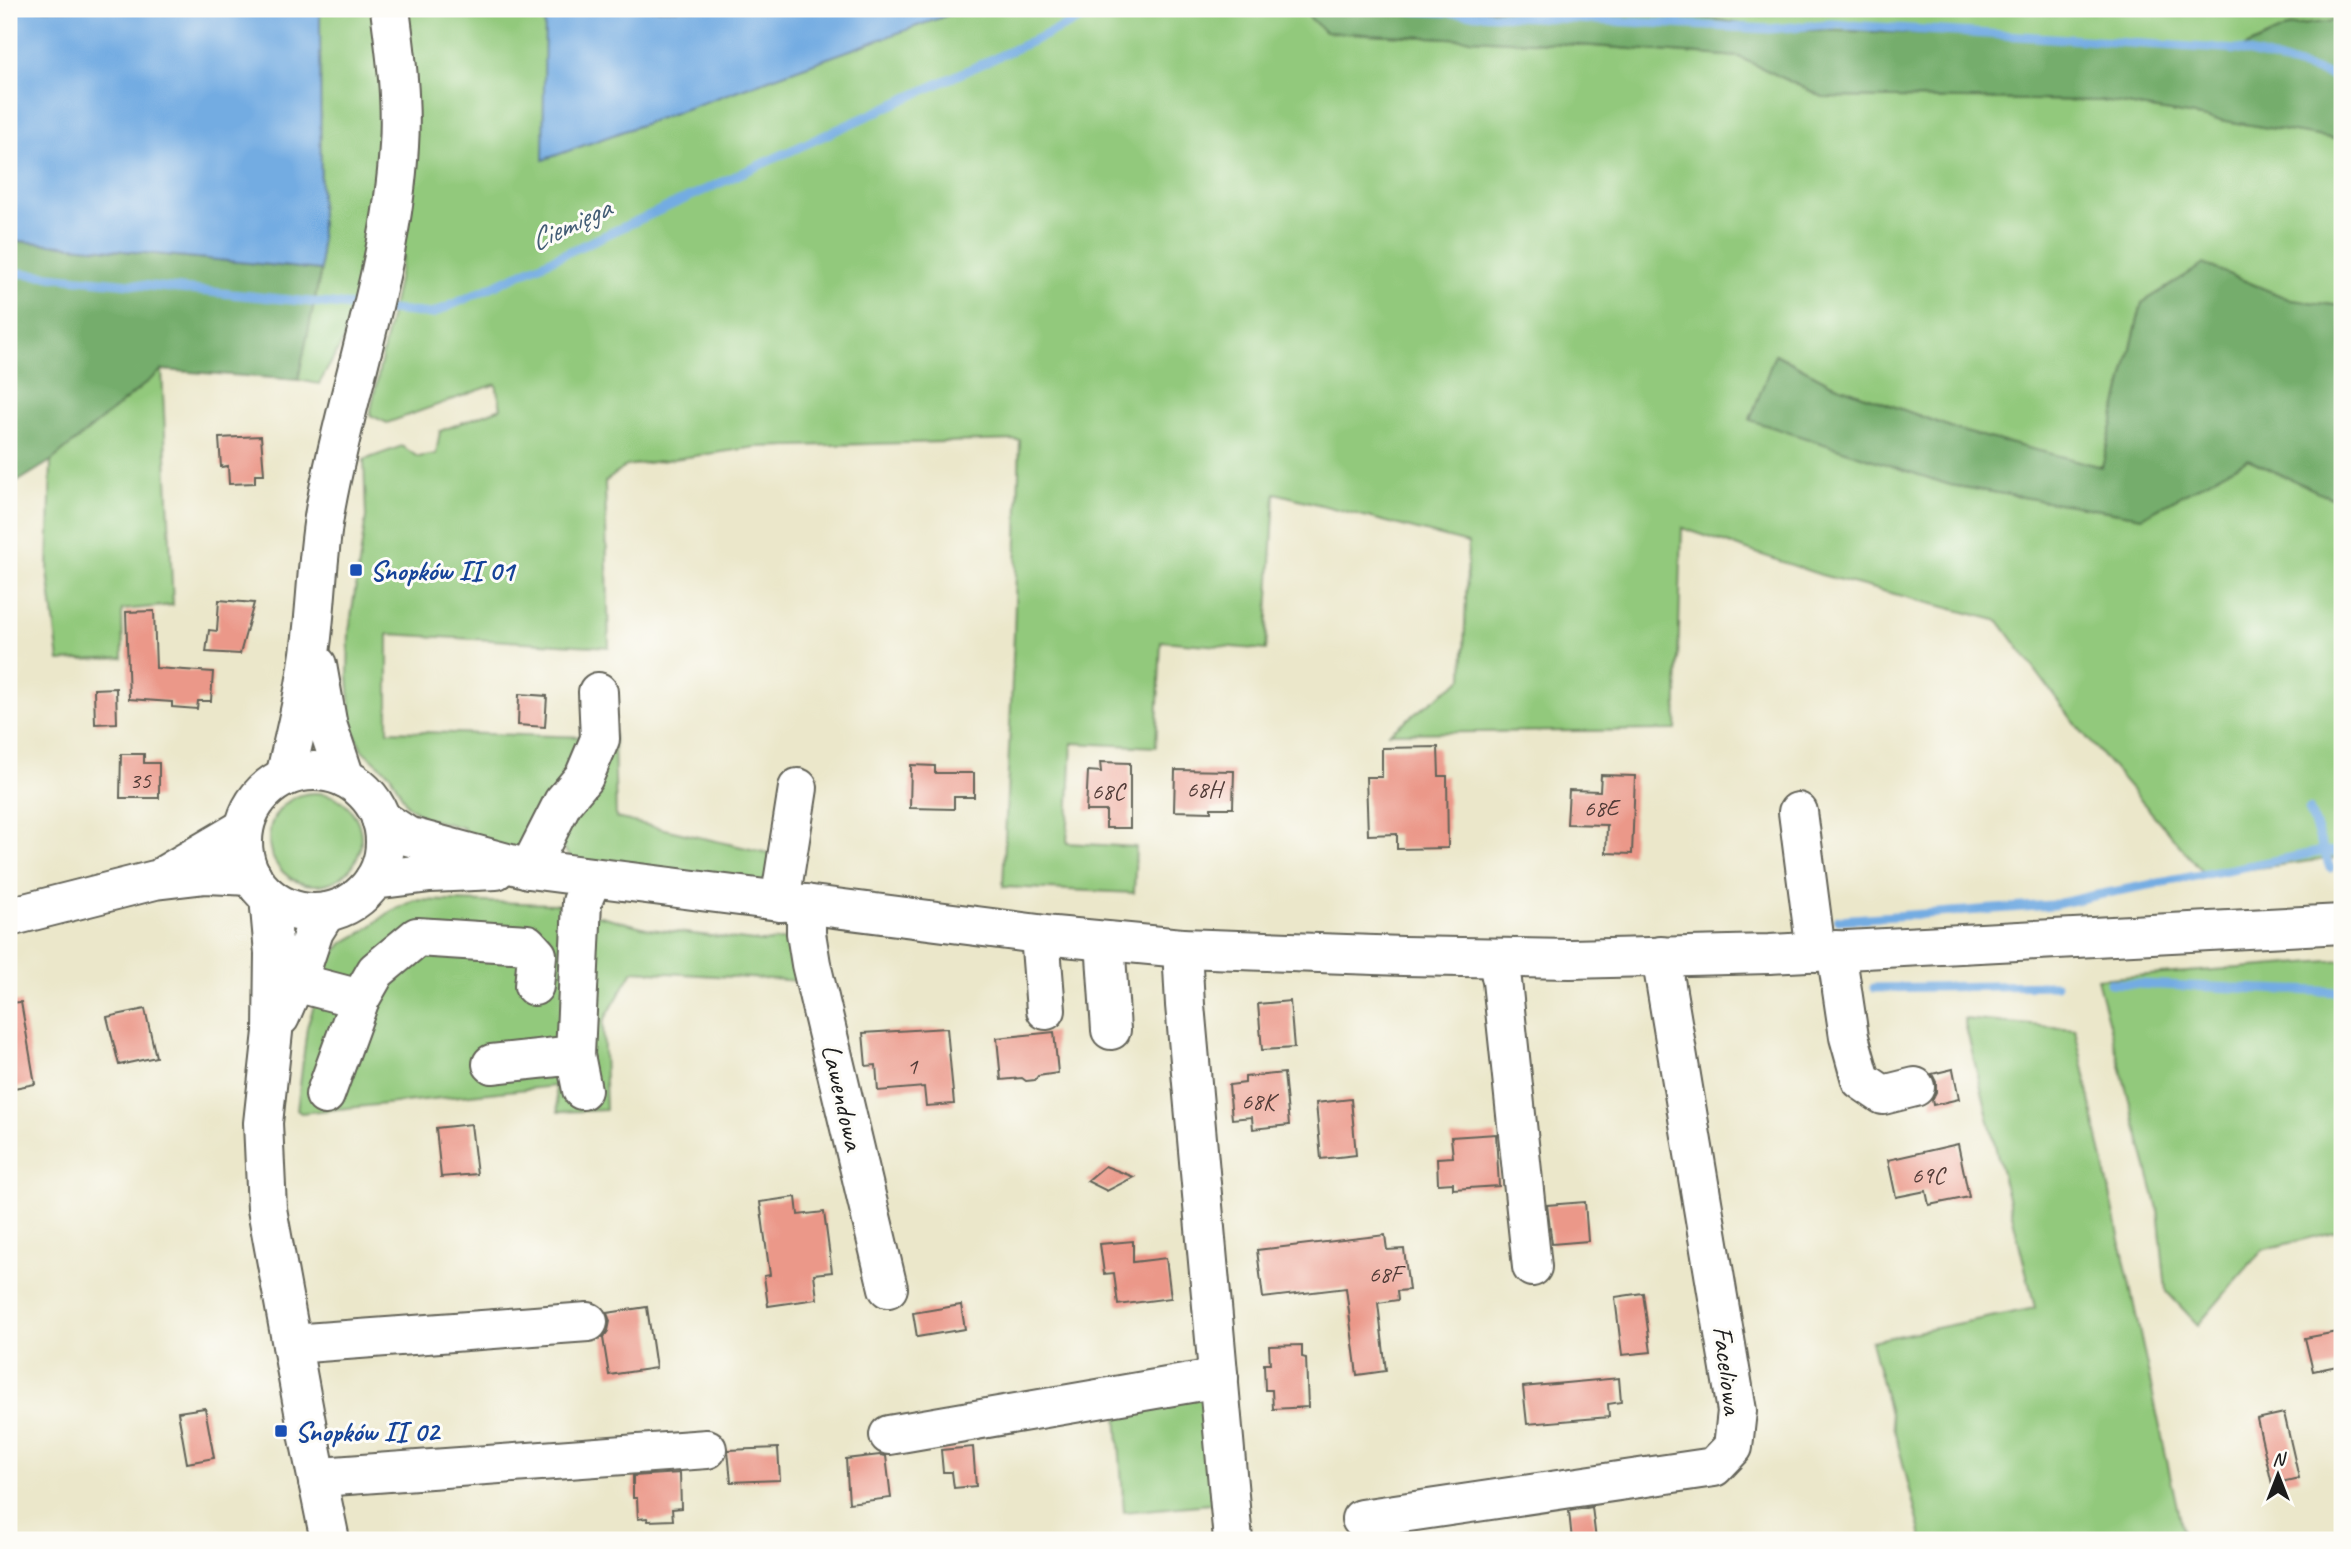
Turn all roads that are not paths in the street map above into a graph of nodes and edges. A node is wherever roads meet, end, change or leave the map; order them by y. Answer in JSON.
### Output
{"nodes":[{"id":1,"x":390,"y":9,"type":"edge"},
{"id":2,"x":312,"y":640,"type":"junction"},
{"id":3,"x":598,"y":692,"type":"dead end"},
{"id":4,"x":285,"y":777,"type":"junction"},
{"id":5,"x":345,"y":778,"type":"junction"},
{"id":6,"x":798,"y":788,"type":"dead end"},
{"id":7,"x":1798,"y":812,"type":"dead end"},
{"id":8,"x":381,"y":819,"type":"junction"},
{"id":9,"x":244,"y":828,"type":"junction"},
{"id":10,"x":530,"y":869,"type":"junction"},
{"id":11,"x":592,"y":878,"type":"junction"},
{"id":12,"x":155,"y":880,"type":"junction"},
{"id":13,"x":374,"y":880,"type":"junction"},
{"id":14,"x":260,"y":886,"type":"junction"},
{"id":15,"x":793,"y":903,"type":"junction"},
{"id":16,"x":326,"y":912,"type":"junction"},
{"id":17,"x":9,"y":918,"type":"edge"},
{"id":18,"x":2342,"y":924,"type":"edge"},
{"id":19,"x":1040,"y":935,"type":"junction"},
{"id":20,"x":1105,"y":941,"type":"junction"},
{"id":21,"x":1182,"y":948,"type":"junction"},
{"id":22,"x":1826,"y":951,"type":"junction"},
{"id":23,"x":1661,"y":956,"type":"junction"},
{"id":24,"x":1497,"y":958,"type":"junction"},
{"id":25,"x":295,"y":982,"type":"junction"},
{"id":26,"x":534,"y":986,"type":"dead end"},
{"id":27,"x":360,"y":999,"type":"junction"},
{"id":28,"x":1046,"y":1010,"type":"dead end"},
{"id":29,"x":1111,"y":1030,"type":"dead end"},
{"id":30,"x":273,"y":1032,"type":"junction"},
{"id":31,"x":492,"y":1064,"type":"dead end"},
{"id":32,"x":1915,"y":1087,"type":"dead end"},
{"id":33,"x":325,"y":1095,"type":"dead end"},
{"id":34,"x":1532,"y":1267,"type":"dead end"},
{"id":35,"x":888,"y":1288,"type":"dead end"},
{"id":36,"x":589,"y":1322,"type":"dead end"},
{"id":37,"x":292,"y":1344,"type":"junction"},
{"id":38,"x":1219,"y":1378,"type":"junction"},
{"id":39,"x":889,"y":1435,"type":"dead end"},
{"id":40,"x":707,"y":1449,"type":"dead end"},
{"id":41,"x":318,"y":1482,"type":"junction"},
{"id":42,"x":1361,"y":1519,"type":"dead end"},
{"id":43,"x":330,"y":1540,"type":"edge"},
{"id":44,"x":1233,"y":1540,"type":"edge"}],
"edges":[{"from":1,"to":2,"type":"main road"},
{"from":2,"to":4,"type":"main road"},
{"from":2,"to":5,"type":"main road"},
{"from":3,"to":10,"type":"main road"},
{"from":4,"to":5,"type":"main road"},
{"from":4,"to":9,"type":"main road"},
{"from":5,"to":8,"type":"main road"},
{"from":6,"to":15,"type":"main road","name":"Lawendowa"},
{"from":7,"to":22,"type":"main road"},
{"from":8,"to":10,"type":"main road"},
{"from":8,"to":13,"type":"main road"},
{"from":9,"to":12,"type":"main road"},
{"from":9,"to":14,"type":"main road"},
{"from":10,"to":11,"type":"main road"},
{"from":10,"to":13,"type":"main road"},
{"from":11,"to":15,"type":"main road"},
{"from":11,"to":31,"type":"main road"},
{"from":12,"to":14,"type":"main road"},
{"from":12,"to":17,"type":"main road"},
{"from":13,"to":16,"type":"main road"},
{"from":14,"to":16,"type":"main road"},
{"from":14,"to":30,"type":"main road"},
{"from":15,"to":19,"type":"main road"},
{"from":15,"to":35,"type":"main road","name":"Lawendowa"},
{"from":16,"to":25,"type":"main road"},
{"from":18,"to":22,"type":"main road"},
{"from":19,"to":20,"type":"main road"},
{"from":19,"to":28,"type":"main road"},
{"from":20,"to":21,"type":"main road"},
{"from":20,"to":29,"type":"main road"},
{"from":21,"to":24,"type":"main road"},
{"from":21,"to":38,"type":"main road"},
{"from":22,"to":23,"type":"main road"},
{"from":22,"to":32,"type":"main road"},
{"from":23,"to":24,"type":"main road"},
{"from":23,"to":42,"type":"main road","name":"Faceliowa"},
{"from":24,"to":34,"type":"main road"},
{"from":25,"to":27,"type":"main road"},
{"from":25,"to":30,"type":"main road"},
{"from":26,"to":27,"type":"main road"},
{"from":27,"to":33,"type":"main road"},
{"from":30,"to":37,"type":"main road"},
{"from":36,"to":37,"type":"main road"},
{"from":37,"to":41,"type":"main road"},
{"from":38,"to":39,"type":"main road"},
{"from":38,"to":44,"type":"main road"},
{"from":40,"to":41,"type":"main road"},
{"from":41,"to":43,"type":"main road"}]}
